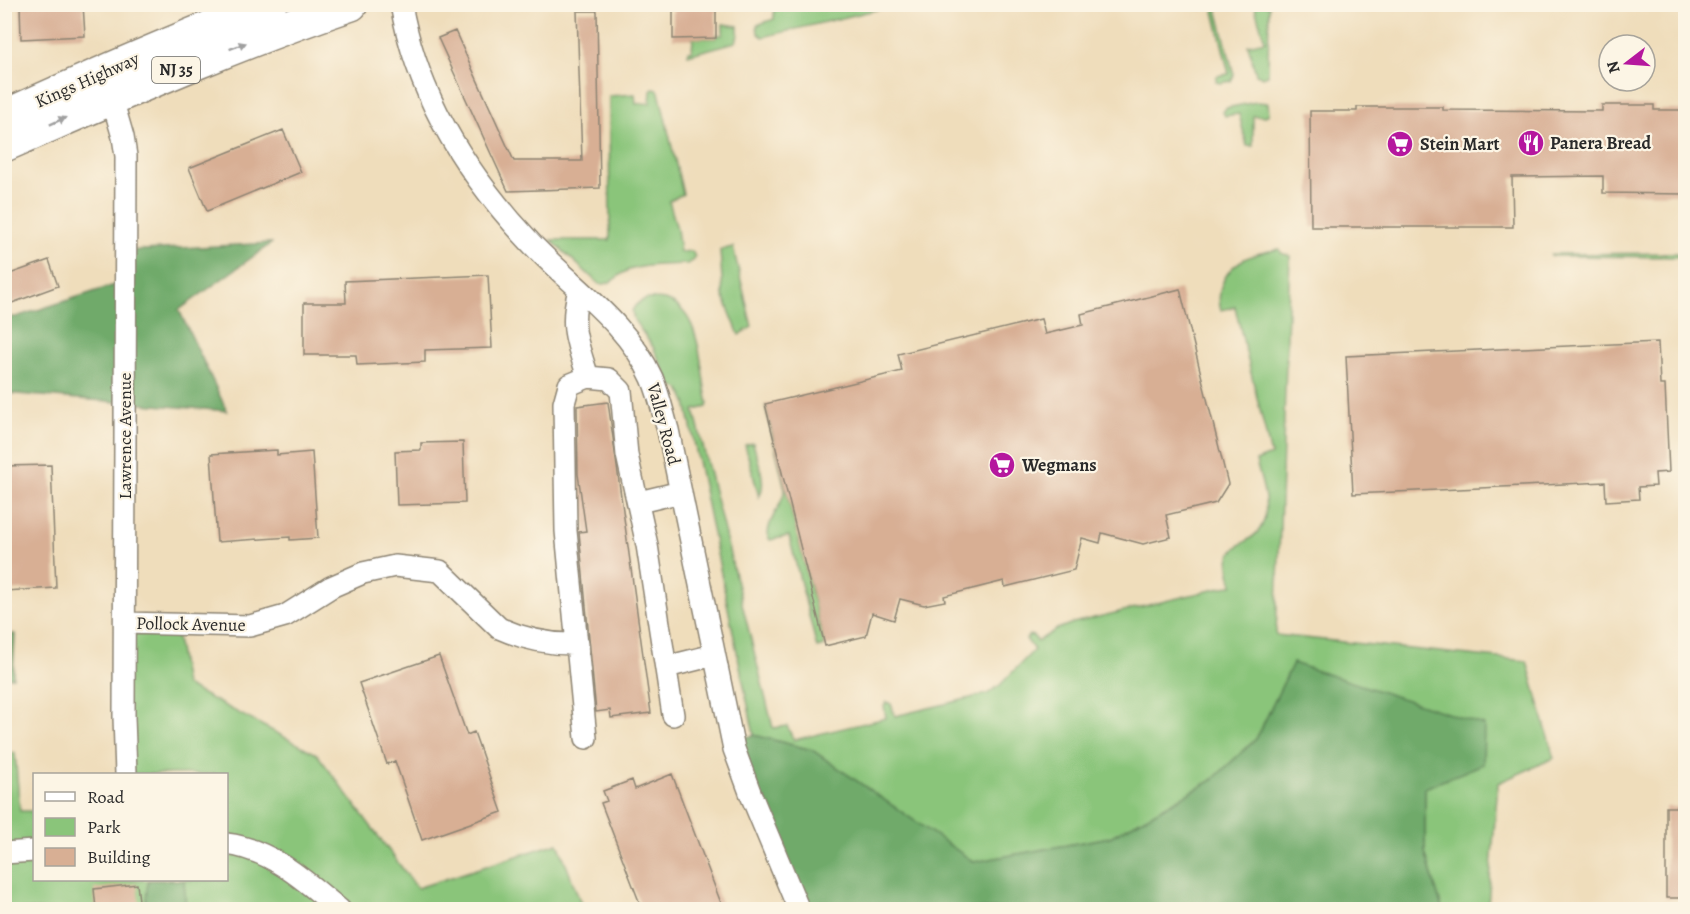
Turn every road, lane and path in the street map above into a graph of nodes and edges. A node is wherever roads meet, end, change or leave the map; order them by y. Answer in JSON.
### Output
{"nodes":[{"id":1,"x":270,"y":4,"type":"edge"},
{"id":2,"x":351,"y":4,"type":"edge"},
{"id":3,"x":401,"y":4,"type":"edge"},
{"id":4,"x":112,"y":99,"type":"junction"},
{"id":5,"x":4,"y":117,"type":"edge"},
{"id":6,"x":4,"y":145,"type":"edge"},
{"id":7,"x":579,"y":290,"type":"junction"},
{"id":8,"x":588,"y":377,"type":"junction"},
{"id":9,"x":681,"y":492,"type":"junction"},
{"id":10,"x":639,"y":501,"type":"junction"},
{"id":11,"x":125,"y":623,"type":"junction"},
{"id":12,"x":578,"y":644,"type":"junction"},
{"id":13,"x":714,"y":655,"type":"junction"},
{"id":14,"x":666,"y":667,"type":"junction"},
{"id":15,"x":673,"y":715,"type":"dead end"},
{"id":16,"x":586,"y":738,"type":"dead end"},
{"id":17,"x":126,"y":773,"type":"edge"},
{"id":18,"x":228,"y":844,"type":"edge"},
{"id":19,"x":33,"y":851,"type":"edge"},
{"id":20,"x":4,"y":854,"type":"edge"},
{"id":21,"x":340,"y":909,"type":"edge"},
{"id":22,"x":799,"y":909,"type":"edge"}],
"edges":[{"from":1,"to":5,"type":"main road","name":"Kings Highway","number":"NJ 35"},
{"from":4,"to":2,"type":"main road","name":"Kings Highway","number":"NJ 35","one_way":true},
{"from":3,"to":7,"type":"street","name":"Valley Road"},
{"from":6,"to":4,"type":"main road","name":"Kings Highway","number":"NJ 35","one_way":true},
{"from":4,"to":11,"type":"street","name":"Lawrence Avenue"},
{"from":7,"to":8,"type":"street"},
{"from":7,"to":9,"type":"street","name":"Valley Road"},
{"from":8,"to":10,"type":"street"},
{"from":8,"to":12,"type":"street"},
{"from":9,"to":10,"type":"street"},
{"from":9,"to":13,"type":"street","name":"Valley Road"},
{"from":10,"to":14,"type":"street"},
{"from":11,"to":12,"type":"street","name":"Pollock Avenue"},
{"from":11,"to":17,"type":"street","name":"Lawrence Avenue"},
{"from":12,"to":16,"type":"street"},
{"from":13,"to":14,"type":"street"},
{"from":13,"to":22,"type":"street","name":"Valley Road"},
{"from":14,"to":15,"type":"street"},
{"from":18,"to":21,"type":"street"},
{"from":19,"to":20,"type":"street"}]}
